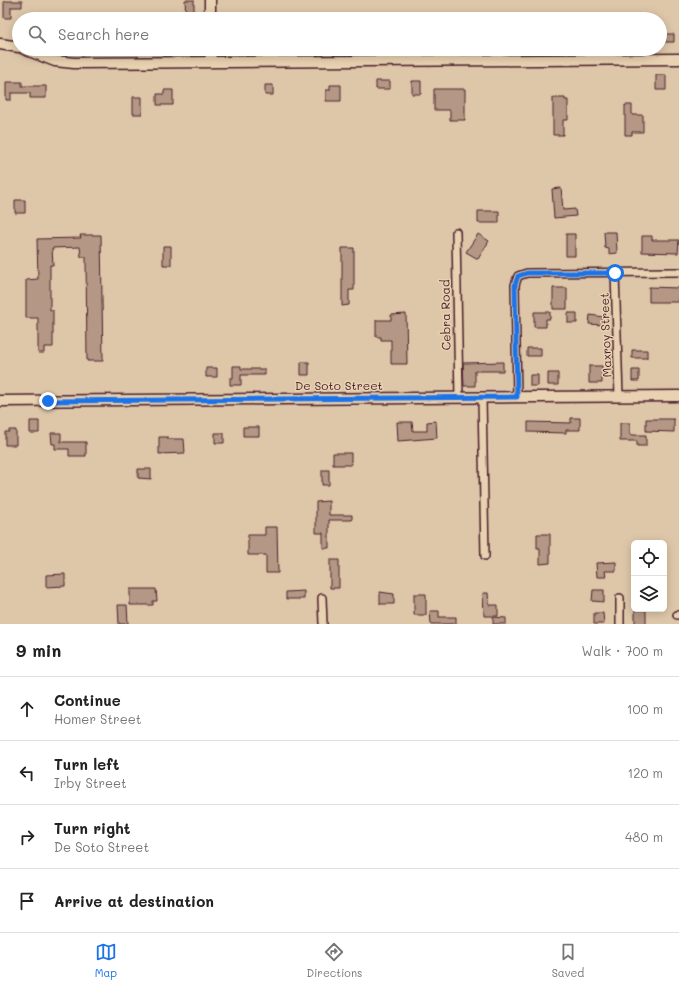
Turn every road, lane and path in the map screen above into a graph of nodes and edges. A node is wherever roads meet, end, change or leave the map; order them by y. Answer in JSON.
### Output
{"nodes":[{"id":1,"x":210,"y":0,"type":"edge"},
{"id":2,"x":210,"y":12,"type":"edge"},
{"id":3,"x":0,"y":44,"type":"edge"},
{"id":4,"x":12,"y":46,"type":"edge"},
{"id":5,"x":42,"y":56,"type":"edge"},
{"id":6,"x":210,"y":56,"type":"edge"},
{"id":7,"x":679,"y":59,"type":"edge"},
{"id":8,"x":210,"y":62,"type":"junction"},
{"id":9,"x":456,"y":232,"type":"dead end"},
{"id":10,"x":679,"y":272,"type":"edge"},
{"id":11,"x":615,"y":273,"type":"junction"},
{"id":12,"x":679,"y":396,"type":"edge"},
{"id":13,"x":517,"y":397,"type":"junction"},
{"id":14,"x":619,"y":397,"type":"junction"},
{"id":15,"x":459,"y":398,"type":"junction"},
{"id":16,"x":482,"y":398,"type":"junction"},
{"id":17,"x":0,"y":402,"type":"edge"},
{"id":18,"x":485,"y":556,"type":"dead end"},
{"id":19,"x":322,"y":598,"type":"dead end"},
{"id":20,"x":620,"y":598,"type":"dead end"},
{"id":21,"x":323,"y":624,"type":"edge"},
{"id":22,"x":620,"y":624,"type":"edge"}],
"edges":[{"from":1,"to":2,"type":"street"},
{"from":3,"to":4,"type":"street"},
{"from":5,"to":8,"type":"street"},
{"from":6,"to":8,"type":"street"},
{"from":7,"to":8,"type":"street"},
{"from":9,"to":15,"type":"street","name":"Cebra Road"},
{"from":10,"to":11,"type":"street"},
{"from":11,"to":13,"type":"street"},
{"from":11,"to":14,"type":"street","name":"Maxroy Street"},
{"from":12,"to":14,"type":"street","name":"De Soto Street"},
{"from":13,"to":14,"type":"street","name":"De Soto Street"},
{"from":13,"to":16,"type":"street","name":"De Soto Street"},
{"from":15,"to":16,"type":"street","name":"De Soto Street"},
{"from":15,"to":17,"type":"street","name":"De Soto Street"},
{"from":16,"to":18,"type":"street"},
{"from":19,"to":21,"type":"street"},
{"from":20,"to":22,"type":"street"}]}
